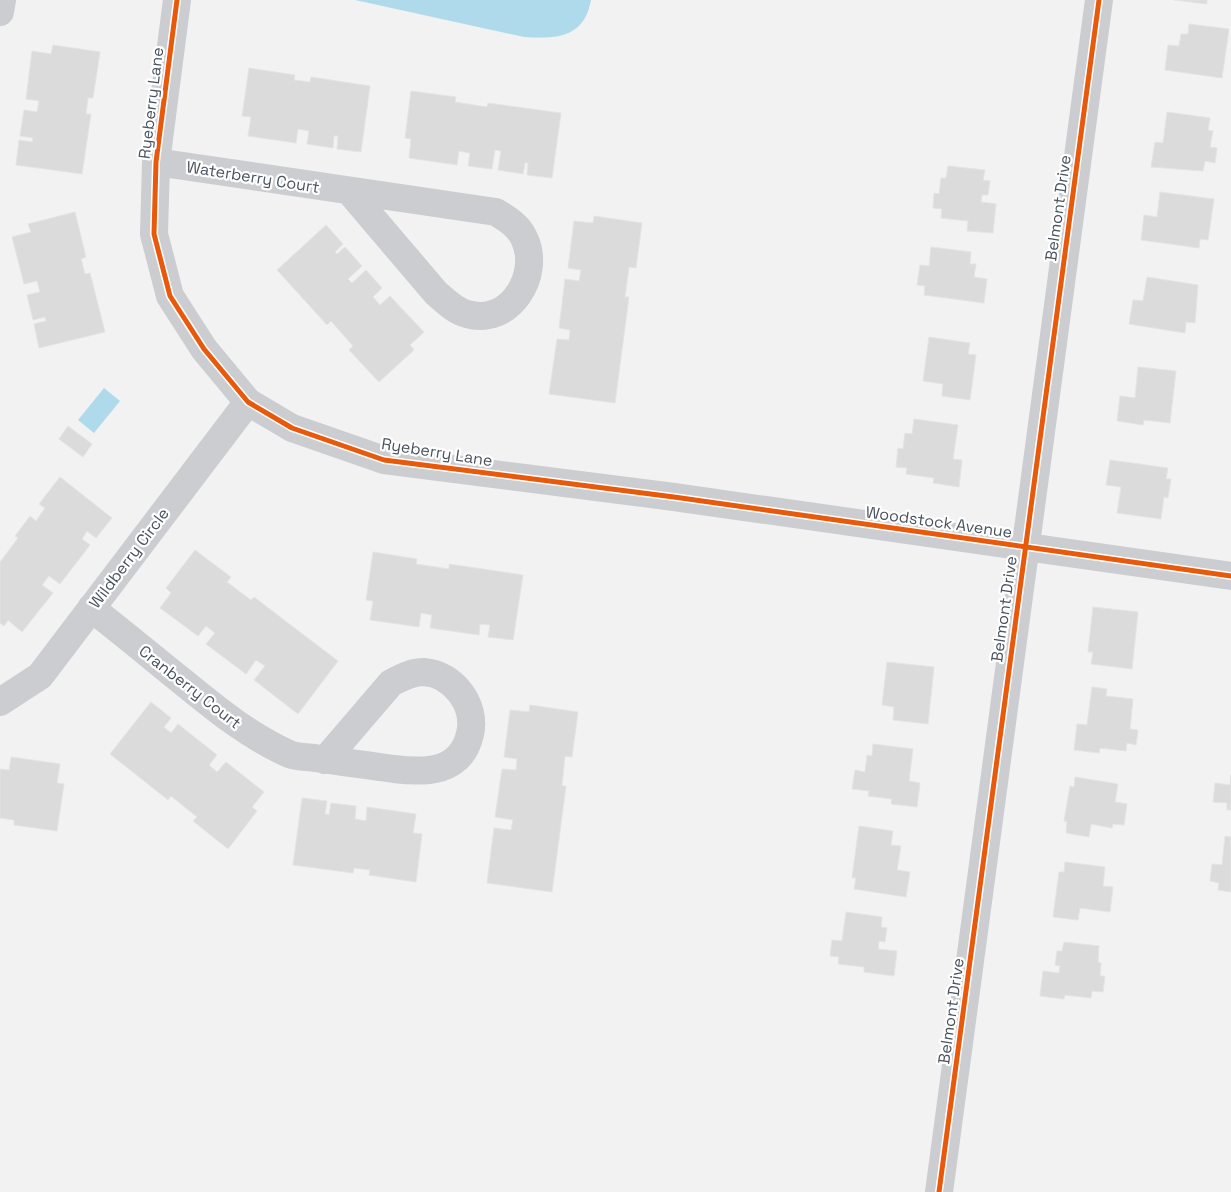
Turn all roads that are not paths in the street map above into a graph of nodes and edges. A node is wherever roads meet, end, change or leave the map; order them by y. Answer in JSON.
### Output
{"nodes":[{"id":1,"x":2,"y":0,"type":"edge"},
{"id":2,"x":177,"y":0,"type":"edge"},
{"id":3,"x":1098,"y":0,"type":"edge"},
{"id":4,"x":0,"y":12,"type":"edge"},
{"id":5,"x":156,"y":162,"type":"junction"},
{"id":6,"x":350,"y":192,"type":"junction"},
{"id":7,"x":248,"y":402,"type":"junction"},
{"id":8,"x":674,"y":497,"type":"joint"},
{"id":9,"x":1025,"y":547,"type":"junction"},
{"id":10,"x":1231,"y":576,"type":"edge"},
{"id":11,"x":91,"y":608,"type":"junction"},
{"id":12,"x":0,"y":702,"type":"edge"},
{"id":13,"x":325,"y":760,"type":"junction"},
{"id":14,"x":939,"y":1192,"type":"edge"}],
"edges":[{"from":1,"to":4,"type":"street"},
{"from":2,"to":5,"type":"street","name":"Ryeberry Lane"},
{"from":3,"to":9,"type":"street","name":"Belmont Drive"},
{"from":5,"to":6,"type":"street","name":"Waterberry Court"},
{"from":5,"to":7,"type":"street","name":"Ryeberry Lane"},
{"from":6,"to":6,"type":"street","name":"Waterberry Court"},
{"from":7,"to":8,"type":"street","name":"Ryeberry Lane"},
{"from":7,"to":11,"type":"street","name":"Wildberry Circle"},
{"from":8,"to":9,"type":"street","name":"Woodstock Avenue"},
{"from":9,"to":10,"type":"street","name":"Woodstock Avenue"},
{"from":9,"to":14,"type":"street","name":"Belmont Drive"},
{"from":11,"to":12,"type":"street","name":"Wildberry Circle"},
{"from":11,"to":13,"type":"street","name":"Cranberry Court"},
{"from":13,"to":13,"type":"street","name":"Cranberry Court"}]}
